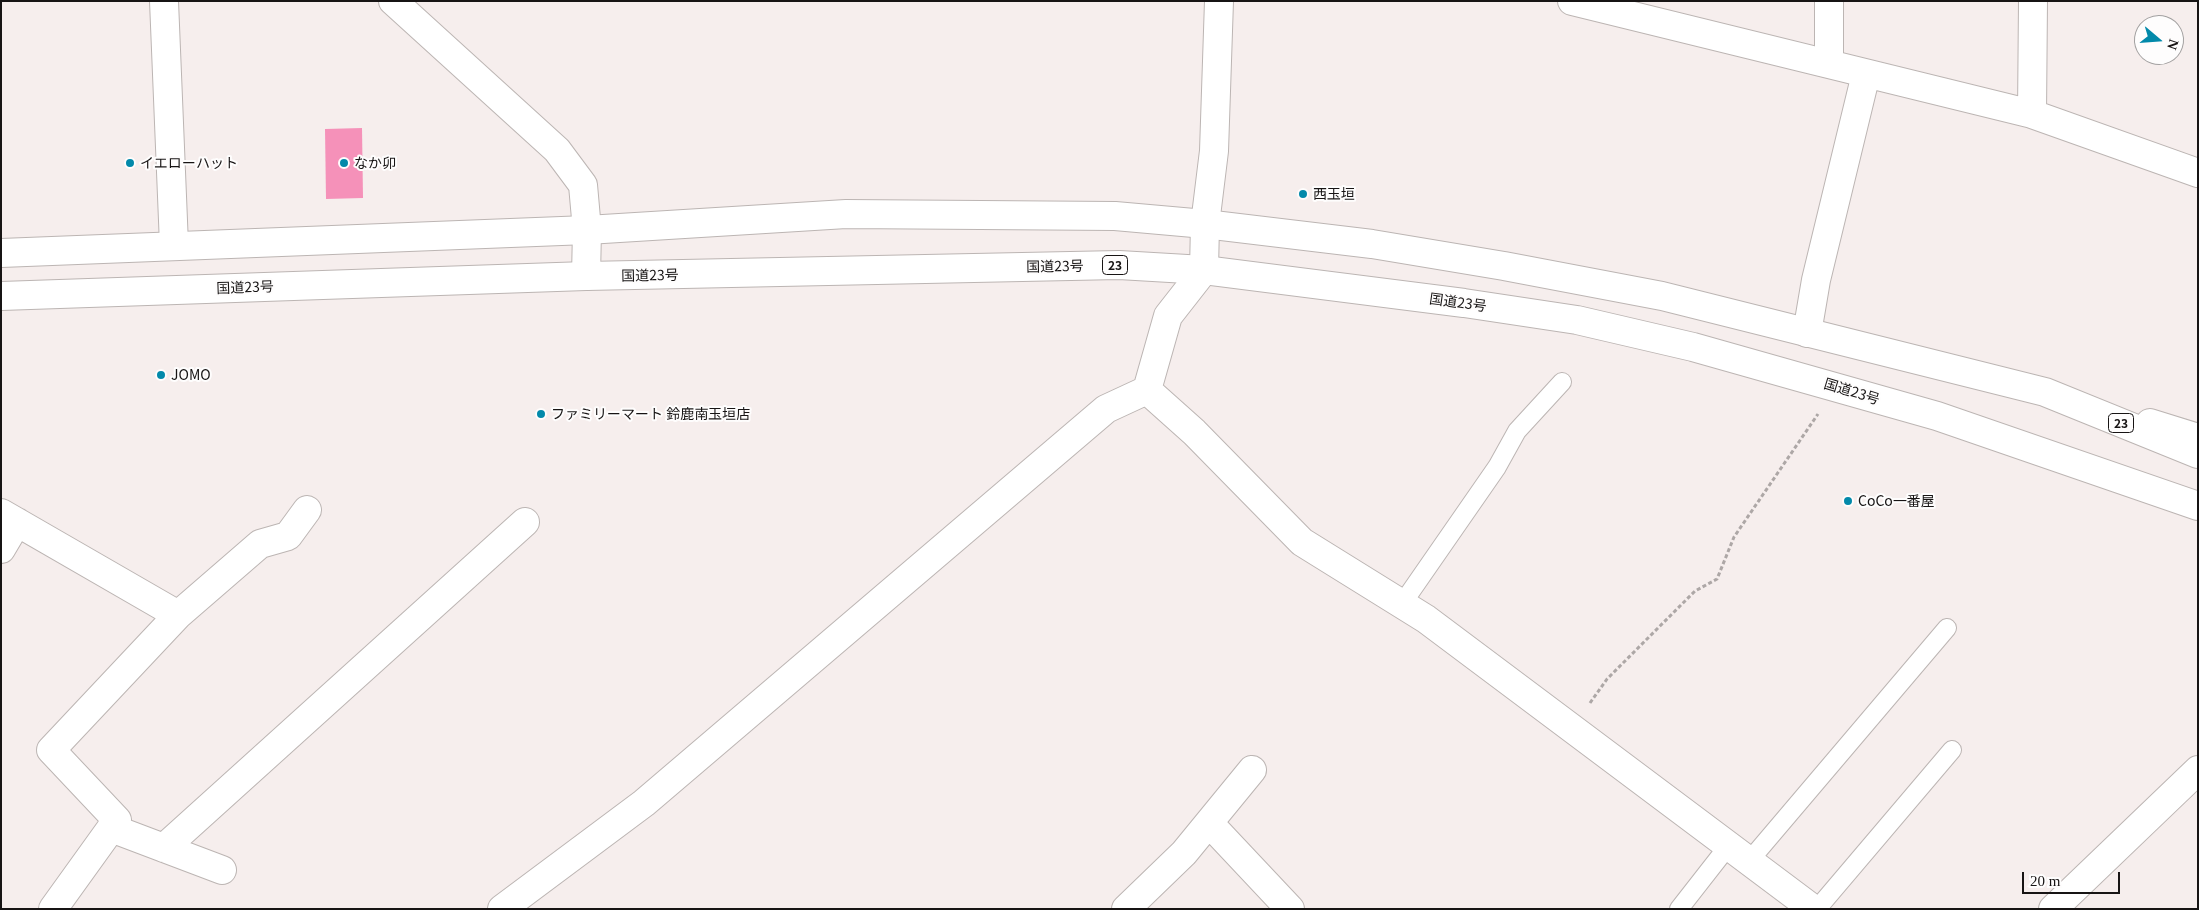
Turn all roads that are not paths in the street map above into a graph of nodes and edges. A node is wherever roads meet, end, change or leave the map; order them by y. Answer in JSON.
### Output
{"nodes":[{"id":1,"x":164,"y":1,"type":"edge"},
{"id":2,"x":393,"y":1,"type":"edge"},
{"id":3,"x":1218,"y":1,"type":"edge"},
{"id":4,"x":1572,"y":1,"type":"edge"},
{"id":5,"x":1829,"y":1,"type":"edge"},
{"id":6,"x":2033,"y":1,"type":"edge"},
{"id":7,"x":1625,"y":8,"type":"edge"},
{"id":8,"x":1829,"y":64,"type":"junction"},
{"id":9,"x":1866,"y":74,"type":"junction"},
{"id":10,"x":2032,"y":114,"type":"junction"},
{"id":11,"x":2198,"y":173,"type":"edge"},
{"id":12,"x":1205,"y":224,"type":"junction"},
{"id":13,"x":587,"y":230,"type":"junction"},
{"id":14,"x":174,"y":245,"type":"junction"},
{"id":15,"x":1,"y":253,"type":"edge"},
{"id":16,"x":1204,"y":270,"type":"junction"},
{"id":17,"x":586,"y":276,"type":"junction"},
{"id":18,"x":1,"y":296,"type":"edge"},
{"id":19,"x":1807,"y":333,"type":"junction"},
{"id":20,"x":1562,"y":382,"type":"dead end"},
{"id":21,"x":1147,"y":390,"type":"junction"},
{"id":22,"x":2045,"y":392,"type":"junction"},
{"id":23,"x":2198,"y":438,"type":"edge"},
{"id":24,"x":2198,"y":454,"type":"edge"},
{"id":25,"x":2198,"y":506,"type":"edge"},
{"id":26,"x":307,"y":510,"type":"dead end"},
{"id":27,"x":9,"y":518,"type":"edge"},
{"id":28,"x":525,"y":522,"type":"dead end"},
{"id":29,"x":1,"y":549,"type":"edge"},
{"id":30,"x":1402,"y":604,"type":"junction"},
{"id":31,"x":178,"y":615,"type":"junction"},
{"id":32,"x":1947,"y":628,"type":"dead end"},
{"id":33,"x":1952,"y":750,"type":"dead end"},
{"id":34,"x":1252,"y":770,"type":"dead end"},
{"id":35,"x":2198,"y":770,"type":"edge"},
{"id":36,"x":1210,"y":824,"type":"junction"},
{"id":37,"x":111,"y":828,"type":"junction"},
{"id":38,"x":164,"y":848,"type":"junction"},
{"id":39,"x":1739,"y":853,"type":"junction"},
{"id":40,"x":222,"y":870,"type":"dead end"},
{"id":41,"x":53,"y":909,"type":"edge"},
{"id":42,"x":502,"y":909,"type":"edge"},
{"id":43,"x":1126,"y":909,"type":"edge"},
{"id":44,"x":1290,"y":909,"type":"edge"},
{"id":45,"x":1679,"y":909,"type":"edge"},
{"id":46,"x":1815,"y":909,"type":"edge"},
{"id":47,"x":2053,"y":909,"type":"edge"}],
"edges":[{"from":1,"to":14,"type":"main road"},
{"from":2,"to":13,"type":"main road"},
{"from":3,"to":12,"type":"main road"},
{"from":4,"to":7,"type":"main road"},
{"from":5,"to":8,"type":"main road"},
{"from":6,"to":10,"type":"main road"},
{"from":7,"to":8,"type":"main road"},
{"from":8,"to":9,"type":"main road"},
{"from":9,"to":10,"type":"main road"},
{"from":9,"to":19,"type":"main road"},
{"from":10,"to":11,"type":"main road"},
{"from":12,"to":13,"type":"main road","number":"23"},
{"from":12,"to":16,"type":"main road"},
{"from":12,"to":19,"type":"main road","number":"23"},
{"from":13,"to":14,"type":"main road","number":"23"},
{"from":13,"to":17,"type":"main road"},
{"from":14,"to":15,"type":"main road","number":"23"},
{"from":16,"to":17,"type":"main road","name":"国道23号","number":"23"},
{"from":16,"to":21,"type":"main road"},
{"from":16,"to":25,"type":"main road","name":"国道23号","number":"23"},
{"from":17,"to":18,"type":"main road","name":"国道23号","number":"23"},
{"from":19,"to":22,"type":"main road","number":"23"},
{"from":20,"to":30,"type":"lane"},
{"from":21,"to":30,"type":"main road"},
{"from":21,"to":42,"type":"main road"},
{"from":22,"to":23,"type":"main road"},
{"from":22,"to":24,"type":"main road","number":"23"},
{"from":26,"to":31,"type":"main road"},
{"from":27,"to":29,"type":"main road"},
{"from":27,"to":31,"type":"main road"},
{"from":28,"to":38,"type":"main road"},
{"from":30,"to":39,"type":"main road"},
{"from":31,"to":37,"type":"main road"},
{"from":32,"to":39,"type":"lane"},
{"from":33,"to":46,"type":"lane"},
{"from":34,"to":36,"type":"main road"},
{"from":35,"to":47,"type":"main road"},
{"from":36,"to":43,"type":"main road"},
{"from":36,"to":44,"type":"main road"},
{"from":37,"to":38,"type":"main road"},
{"from":37,"to":41,"type":"main road"},
{"from":38,"to":40,"type":"main road"},
{"from":39,"to":45,"type":"lane"},
{"from":39,"to":46,"type":"main road"}]}
